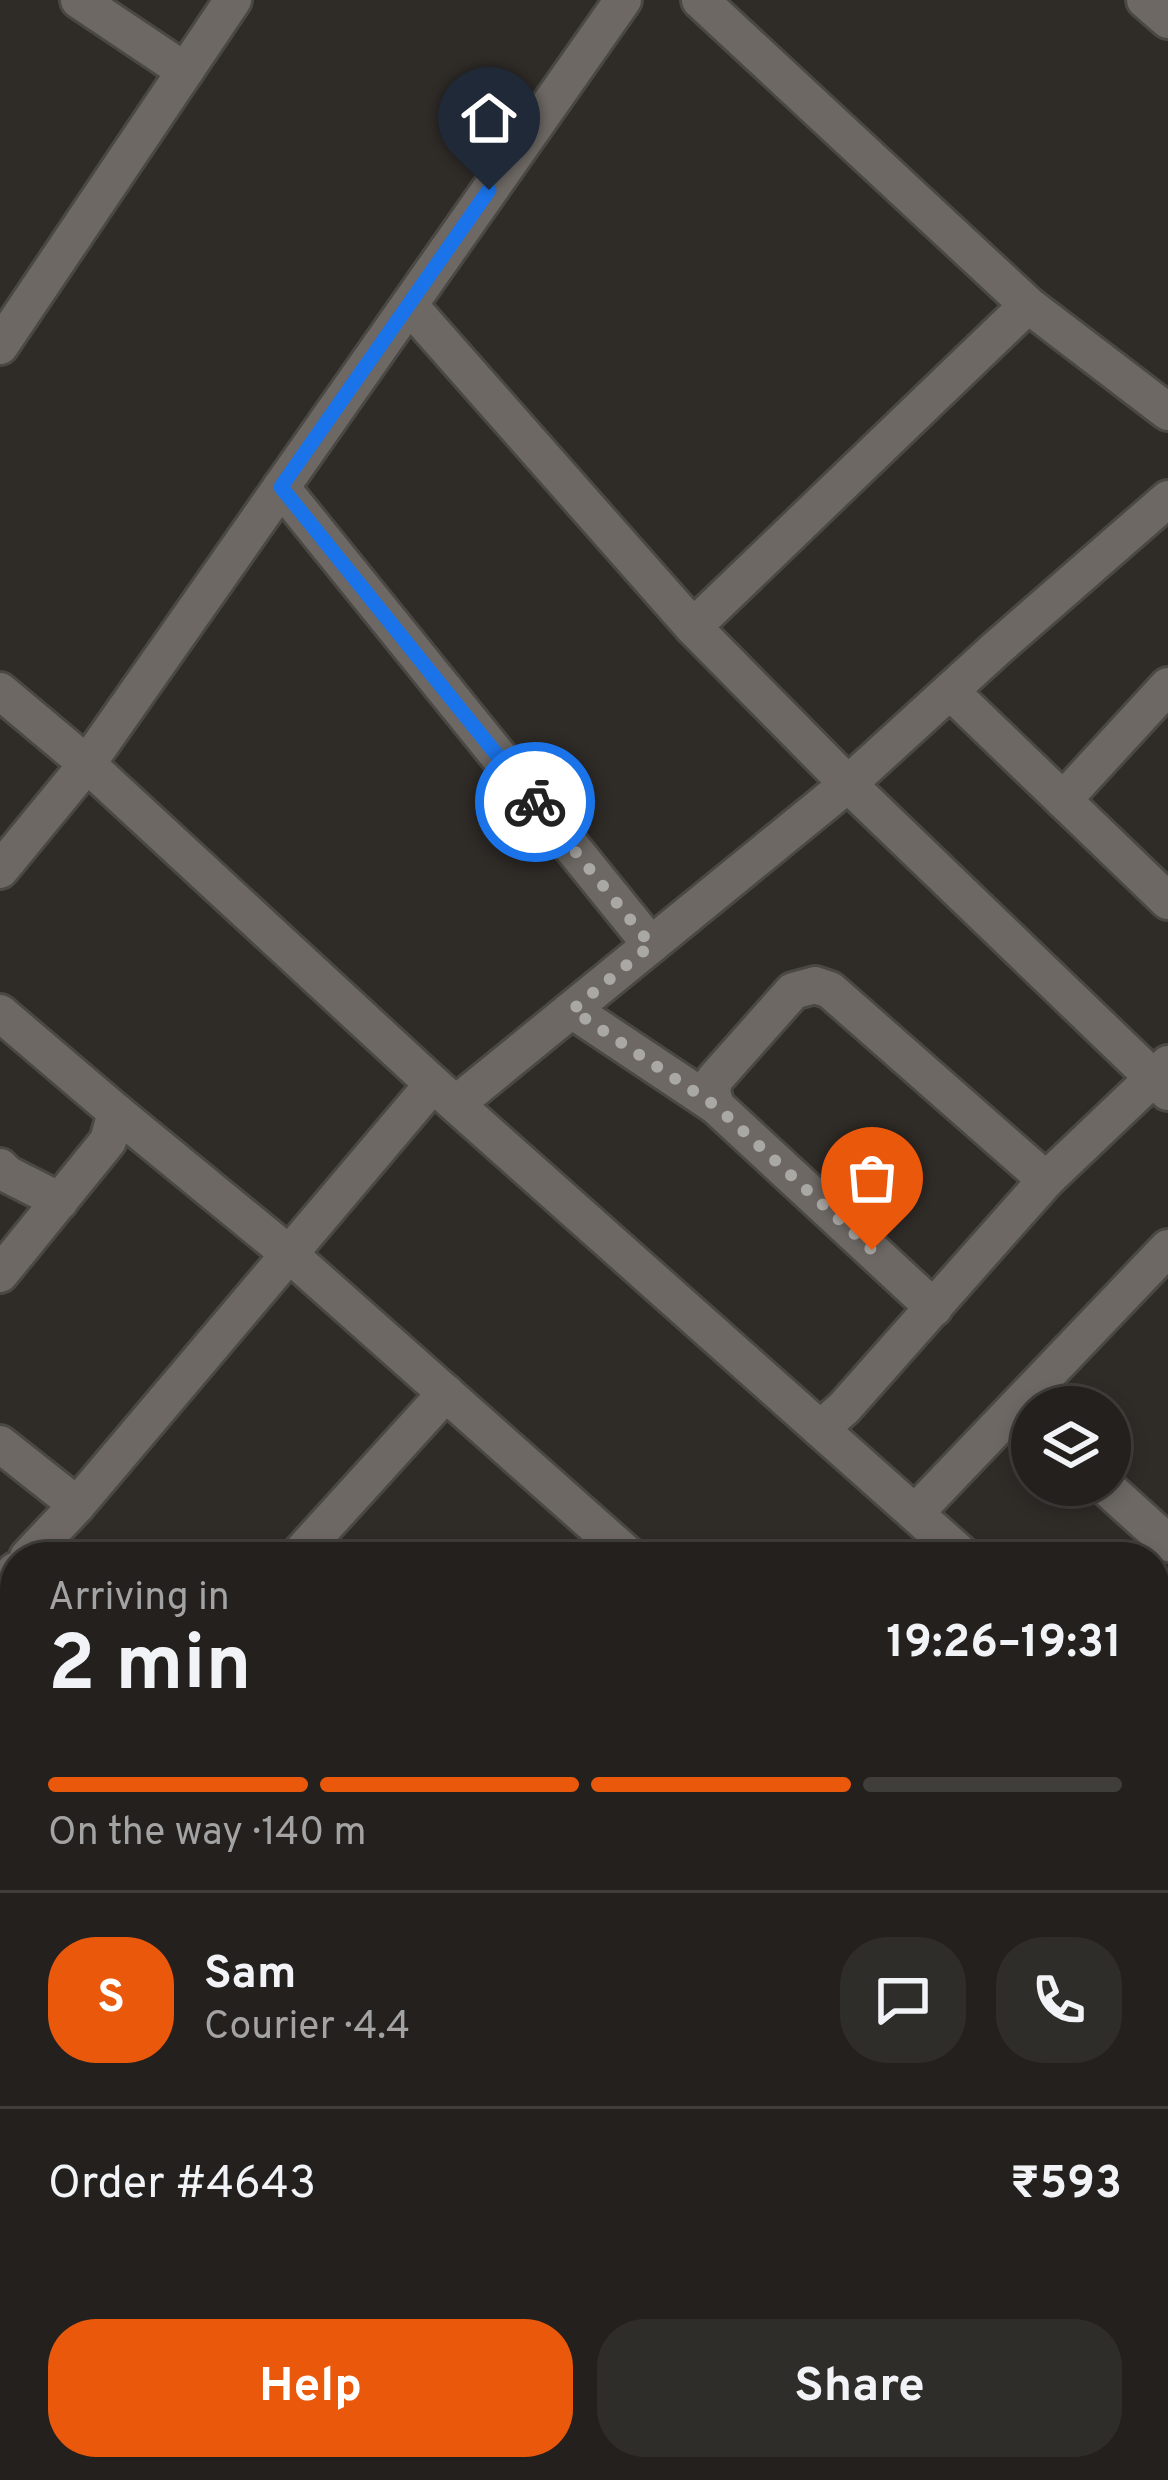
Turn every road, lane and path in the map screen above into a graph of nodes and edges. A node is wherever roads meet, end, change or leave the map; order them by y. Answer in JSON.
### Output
{"nodes":[{"id":1,"x":79,"y":0,"type":"edge"},
{"id":2,"x":233,"y":0,"type":"edge"},
{"id":3,"x":623,"y":0,"type":"edge"},
{"id":4,"x":700,"y":0,"type":"edge"},
{"id":5,"x":1145,"y":0,"type":"edge"},
{"id":6,"x":1168,"y":20,"type":"edge"},
{"id":7,"x":185,"y":71,"type":"junction"},
{"id":8,"x":409,"y":305,"type":"junction"},
{"id":9,"x":1028,"y":305,"type":"junction"},
{"id":10,"x":0,"y":346,"type":"edge"},
{"id":11,"x":1168,"y":412,"type":"edge"},
{"id":12,"x":281,"y":487,"type":"junction"},
{"id":13,"x":1168,"y":500,"type":"edge"},
{"id":14,"x":693,"y":627,"type":"junction"},
{"id":15,"x":1168,"y":686,"type":"edge"},
{"id":16,"x":0,"y":691,"type":"edge"},
{"id":17,"x":950,"y":691,"type":"junction"},
{"id":18,"x":87,"y":764,"type":"junction"},
{"id":19,"x":848,"y":784,"type":"junction"},
{"id":20,"x":1063,"y":800,"type":"junction"},
{"id":21,"x":0,"y":870,"type":"edge"},
{"id":22,"x":1168,"y":901,"type":"edge"},
{"id":23,"x":651,"y":945,"type":"junction"},
{"id":24,"x":572,"y":1010,"type":"junction"},
{"id":25,"x":0,"y":1013,"type":"edge"},
{"id":26,"x":1163,"y":1078,"type":"edge"},
{"id":27,"x":445,"y":1094,"type":"junction"},
{"id":28,"x":716,"y":1106,"type":"junction"},
{"id":29,"x":116,"y":1112,"type":"junction"},
{"id":30,"x":0,"y":1167,"type":"edge"},
{"id":31,"x":1046,"y":1180,"type":"junction"},
{"id":32,"x":60,"y":1201,"type":"junction"},
{"id":33,"x":1168,"y":1249,"type":"edge"},
{"id":34,"x":290,"y":1254,"type":"junction"},
{"id":35,"x":0,"y":1274,"type":"edge"},
{"id":36,"x":934,"y":1307,"type":"junction"},
{"id":37,"x":1048,"y":1386,"type":"edge"},
{"id":38,"x":446,"y":1393,"type":"junction"},
{"id":39,"x":1011,"y":1425,"type":"edge"},
{"id":40,"x":820,"y":1429,"type":"junction"},
{"id":41,"x":0,"y":1444,"type":"edge"},
{"id":42,"x":76,"y":1505,"type":"junction"},
{"id":43,"x":1127,"y":1506,"type":"edge"},
{"id":44,"x":915,"y":1513,"type":"junction"},
{"id":45,"x":42,"y":1542,"type":"edge"},
{"id":46,"x":311,"y":1542,"type":"edge"},
{"id":47,"x":614,"y":1542,"type":"edge"},
{"id":48,"x":947,"y":1542,"type":"edge"},
{"id":49,"x":1167,"y":1542,"type":"edge"}],
"edges":[{"from":1,"to":7,"type":"street"},
{"from":2,"to":7,"type":"street"},
{"from":3,"to":8,"type":"street"},
{"from":4,"to":9,"type":"street"},
{"from":5,"to":6,"type":"street"},
{"from":7,"to":10,"type":"street"},
{"from":8,"to":12,"type":"street"},
{"from":8,"to":14,"type":"street"},
{"from":9,"to":11,"type":"street"},
{"from":9,"to":14,"type":"street"},
{"from":12,"to":18,"type":"street"},
{"from":12,"to":23,"type":"street"},
{"from":13,"to":17,"type":"street"},
{"from":14,"to":19,"type":"street"},
{"from":15,"to":20,"type":"street"},
{"from":16,"to":18,"type":"street"},
{"from":17,"to":19,"type":"street"},
{"from":17,"to":20,"type":"street"},
{"from":18,"to":21,"type":"street"},
{"from":18,"to":27,"type":"street"},
{"from":19,"to":23,"type":"street"},
{"from":19,"to":26,"type":"street"},
{"from":20,"to":22,"type":"street"},
{"from":23,"to":24,"type":"street"},
{"from":24,"to":27,"type":"street"},
{"from":24,"to":28,"type":"street"},
{"from":25,"to":29,"type":"street"},
{"from":26,"to":31,"type":"street"},
{"from":27,"to":34,"type":"street"},
{"from":27,"to":40,"type":"street"},
{"from":28,"to":31,"type":"street"},
{"from":28,"to":36,"type":"street"},
{"from":29,"to":32,"type":"street"},
{"from":29,"to":34,"type":"street"},
{"from":30,"to":32,"type":"street"},
{"from":31,"to":36,"type":"street"},
{"from":32,"to":35,"type":"street"},
{"from":33,"to":37,"type":"street"},
{"from":34,"to":38,"type":"street"},
{"from":34,"to":42,"type":"street"},
{"from":36,"to":40,"type":"street"},
{"from":38,"to":46,"type":"street"},
{"from":38,"to":47,"type":"street"},
{"from":39,"to":44,"type":"street"},
{"from":40,"to":44,"type":"street"},
{"from":41,"to":42,"type":"street"},
{"from":42,"to":45,"type":"street"},
{"from":43,"to":49,"type":"street"},
{"from":44,"to":48,"type":"street"}]}
